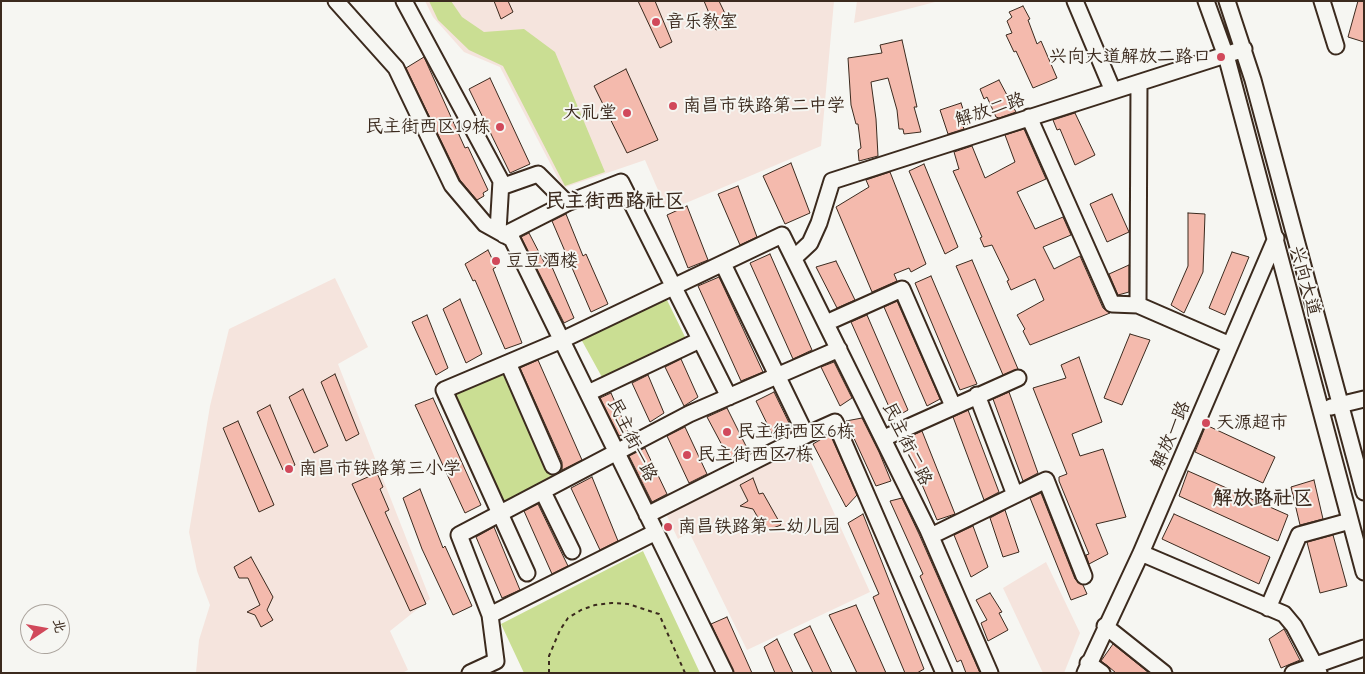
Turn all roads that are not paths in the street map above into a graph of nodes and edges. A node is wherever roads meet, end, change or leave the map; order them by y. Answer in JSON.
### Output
{"nodes":[{"id":1,"x":336,"y":1,"type":"edge"},
{"id":2,"x":404,"y":1,"type":"edge"},
{"id":3,"x":1075,"y":1,"type":"edge"},
{"id":4,"x":1206,"y":1,"type":"edge"},
{"id":5,"x":1226,"y":1,"type":"edge"},
{"id":6,"x":1322,"y":1,"type":"edge"},
{"id":7,"x":1336,"y":46,"type":"dead end"},
{"id":8,"x":1244,"y":49,"type":"junction"},
{"id":9,"x":1225,"y":55,"type":"junction"},
{"id":10,"x":1139,"y":83,"type":"junction"},
{"id":11,"x":1113,"y":91,"type":"junction"},
{"id":12,"x":1029,"y":117,"type":"junction"},
{"id":13,"x":501,"y":187,"type":"junction"},
{"id":14,"x":567,"y":203,"type":"junction"},
{"id":15,"x":1288,"y":209,"type":"junction"},
{"id":16,"x":501,"y":233,"type":"junction"},
{"id":17,"x":1275,"y":240,"type":"junction"},
{"id":18,"x":794,"y":258,"type":"junction"},
{"id":19,"x":723,"y":264,"type":"junction"},
{"id":20,"x":672,"y":288,"type":"junction"},
{"id":21,"x":1138,"y":306,"type":"junction"},
{"id":22,"x":826,"y":323,"type":"junction"},
{"id":23,"x":562,"y":340,"type":"junction"},
{"id":24,"x":700,"y":340,"type":"junction"},
{"id":25,"x":1230,"y":345,"type":"junction"},
{"id":26,"x":839,"y":349,"type":"junction"},
{"id":27,"x":508,"y":363,"type":"junction"},
{"id":28,"x":778,"y":376,"type":"junction"},
{"id":29,"x":1018,"y":378,"type":"dead end"},
{"id":30,"x":588,"y":393,"type":"junction"},
{"id":31,"x":977,"y":395,"type":"junction"},
{"id":32,"x":729,"y":397,"type":"junction"},
{"id":33,"x":1364,"y":399,"type":"edge"},
{"id":34,"x":1340,"y":405,"type":"junction"},
{"id":35,"x":953,"y":406,"type":"junction"},
{"id":36,"x":1320,"y":410,"type":"junction"},
{"id":37,"x":806,"y":435,"type":"junction"},
{"id":38,"x":884,"y":438,"type":"junction"},
{"id":39,"x":616,"y":451,"type":"junction"},
{"id":40,"x":553,"y":466,"type":"dead end"},
{"id":41,"x":543,"y":492,"type":"junction"},
{"id":42,"x":1364,"y":492,"type":"edge"},
{"id":43,"x":1015,"y":495,"type":"junction"},
{"id":44,"x":647,"y":514,"type":"junction"},
{"id":45,"x":500,"y":515,"type":"junction"},
{"id":46,"x":1350,"y":521,"type":"junction"},
{"id":47,"x":656,"y":532,"type":"junction"},
{"id":48,"x":931,"y":536,"type":"junction"},
{"id":49,"x":572,"y":551,"type":"dead end"},
{"id":50,"x":1141,"y":553,"type":"junction"},
{"id":51,"x":1364,"y":572,"type":"edge"},
{"id":52,"x":527,"y":573,"type":"dead end"},
{"id":53,"x":1084,"y":576,"type":"dead end"},
{"id":54,"x":1268,"y":608,"type":"junction"},
{"id":55,"x":490,"y":615,"type":"junction"},
{"id":56,"x":1105,"y":626,"type":"junction"},
{"id":57,"x":1364,"y":648,"type":"edge"},
{"id":58,"x":1086,"y":668,"type":"edge"},
{"id":59,"x":1317,"y":669,"type":"edge"},
{"id":60,"x":942,"y":672,"type":"edge"},
{"id":61,"x":470,"y":673,"type":"edge"},
{"id":62,"x":725,"y":673,"type":"edge"},
{"id":63,"x":990,"y":673,"type":"edge"},
{"id":64,"x":1102,"y":673,"type":"edge"},
{"id":65,"x":1164,"y":673,"type":"edge"},
{"id":66,"x":1293,"y":673,"type":"edge"}],
"edges":[{"from":1,"to":16,"type":"street","name":"民主街一路"},
{"from":2,"to":13,"type":"street"},
{"from":3,"to":11,"type":"street"},
{"from":4,"to":9,"type":"street","name":"兴向大道"},
{"from":5,"to":8,"type":"street","name":"兴向大道"},
{"from":6,"to":7,"type":"street"},
{"from":8,"to":9,"type":"street","name":"解放二路"},
{"from":8,"to":15,"type":"street","name":"兴向大道"},
{"from":9,"to":10,"type":"street","name":"解放二路"},
{"from":9,"to":17,"type":"street","name":"兴向大道"},
{"from":10,"to":11,"type":"street","name":"解放二路"},
{"from":10,"to":21,"type":"street"},
{"from":11,"to":12,"type":"street","name":"解放二路"},
{"from":12,"to":18,"type":"street","name":"解放二路"},
{"from":12,"to":21,"type":"street"},
{"from":13,"to":14,"type":"street"},
{"from":13,"to":16,"type":"street"},
{"from":14,"to":16,"type":"street"},
{"from":14,"to":20,"type":"street"},
{"from":15,"to":17,"type":"street","name":"解放一路"},
{"from":15,"to":34,"type":"street","name":"兴向大道"},
{"from":16,"to":23,"type":"street","name":"民主街一路"},
{"from":17,"to":25,"type":"street","name":"解放一路"},
{"from":17,"to":36,"type":"street","name":"兴向大道"},
{"from":18,"to":19,"type":"street","name":"民主街二路"},
{"from":18,"to":22,"type":"street","name":"民主街二路"},
{"from":19,"to":20,"type":"street"},
{"from":19,"to":28,"type":"street"},
{"from":20,"to":23,"type":"street"},
{"from":20,"to":24,"type":"street"},
{"from":21,"to":25,"type":"street"},
{"from":22,"to":26,"type":"street","name":"民主街二路"},
{"from":22,"to":35,"type":"street"},
{"from":23,"to":27,"type":"street"},
{"from":23,"to":30,"type":"street","name":"民主街一路"},
{"from":24,"to":30,"type":"street"},
{"from":24,"to":32,"type":"street"},
{"from":25,"to":50,"type":"street","name":"解放一路"},
{"from":26,"to":28,"type":"street"},
{"from":26,"to":38,"type":"street","name":"民主街二路"},
{"from":27,"to":40,"type":"street"},
{"from":27,"to":45,"type":"street"},
{"from":28,"to":32,"type":"street"},
{"from":28,"to":37,"type":"street"},
{"from":29,"to":31,"type":"street"},
{"from":30,"to":39,"type":"street","name":"民主街一路"},
{"from":31,"to":35,"type":"street"},
{"from":31,"to":43,"type":"street"},
{"from":32,"to":39,"type":"street"},
{"from":33,"to":34,"type":"street"},
{"from":34,"to":36,"type":"street"},
{"from":34,"to":42,"type":"street","name":"兴向大道"},
{"from":35,"to":38,"type":"street"},
{"from":36,"to":46,"type":"street","name":"兴向大道"},
{"from":37,"to":44,"type":"street"},
{"from":37,"to":60,"type":"street"},
{"from":38,"to":48,"type":"street","name":"民主街二路"},
{"from":39,"to":41,"type":"street"},
{"from":39,"to":44,"type":"street","name":"民主街一路"},
{"from":41,"to":45,"type":"street"},
{"from":41,"to":49,"type":"street"},
{"from":43,"to":48,"type":"street"},
{"from":43,"to":53,"type":"street"},
{"from":44,"to":47,"type":"street","name":"民主街一路"},
{"from":45,"to":52,"type":"street"},
{"from":45,"to":55,"type":"street"},
{"from":46,"to":51,"type":"street","name":"兴向大道"},
{"from":46,"to":54,"type":"street"},
{"from":47,"to":55,"type":"street"},
{"from":47,"to":62,"type":"street","name":"民主街一路"},
{"from":48,"to":63,"type":"street","name":"民主街二路"},
{"from":50,"to":54,"type":"street"},
{"from":50,"to":56,"type":"street","name":"解放一路"},
{"from":54,"to":59,"type":"street"},
{"from":55,"to":61,"type":"street"},
{"from":56,"to":58,"type":"street","name":"解放一路"},
{"from":56,"to":65,"type":"street"},
{"from":57,"to":59,"type":"street"},
{"from":58,"to":64,"type":"street"},
{"from":59,"to":66,"type":"street"}]}
